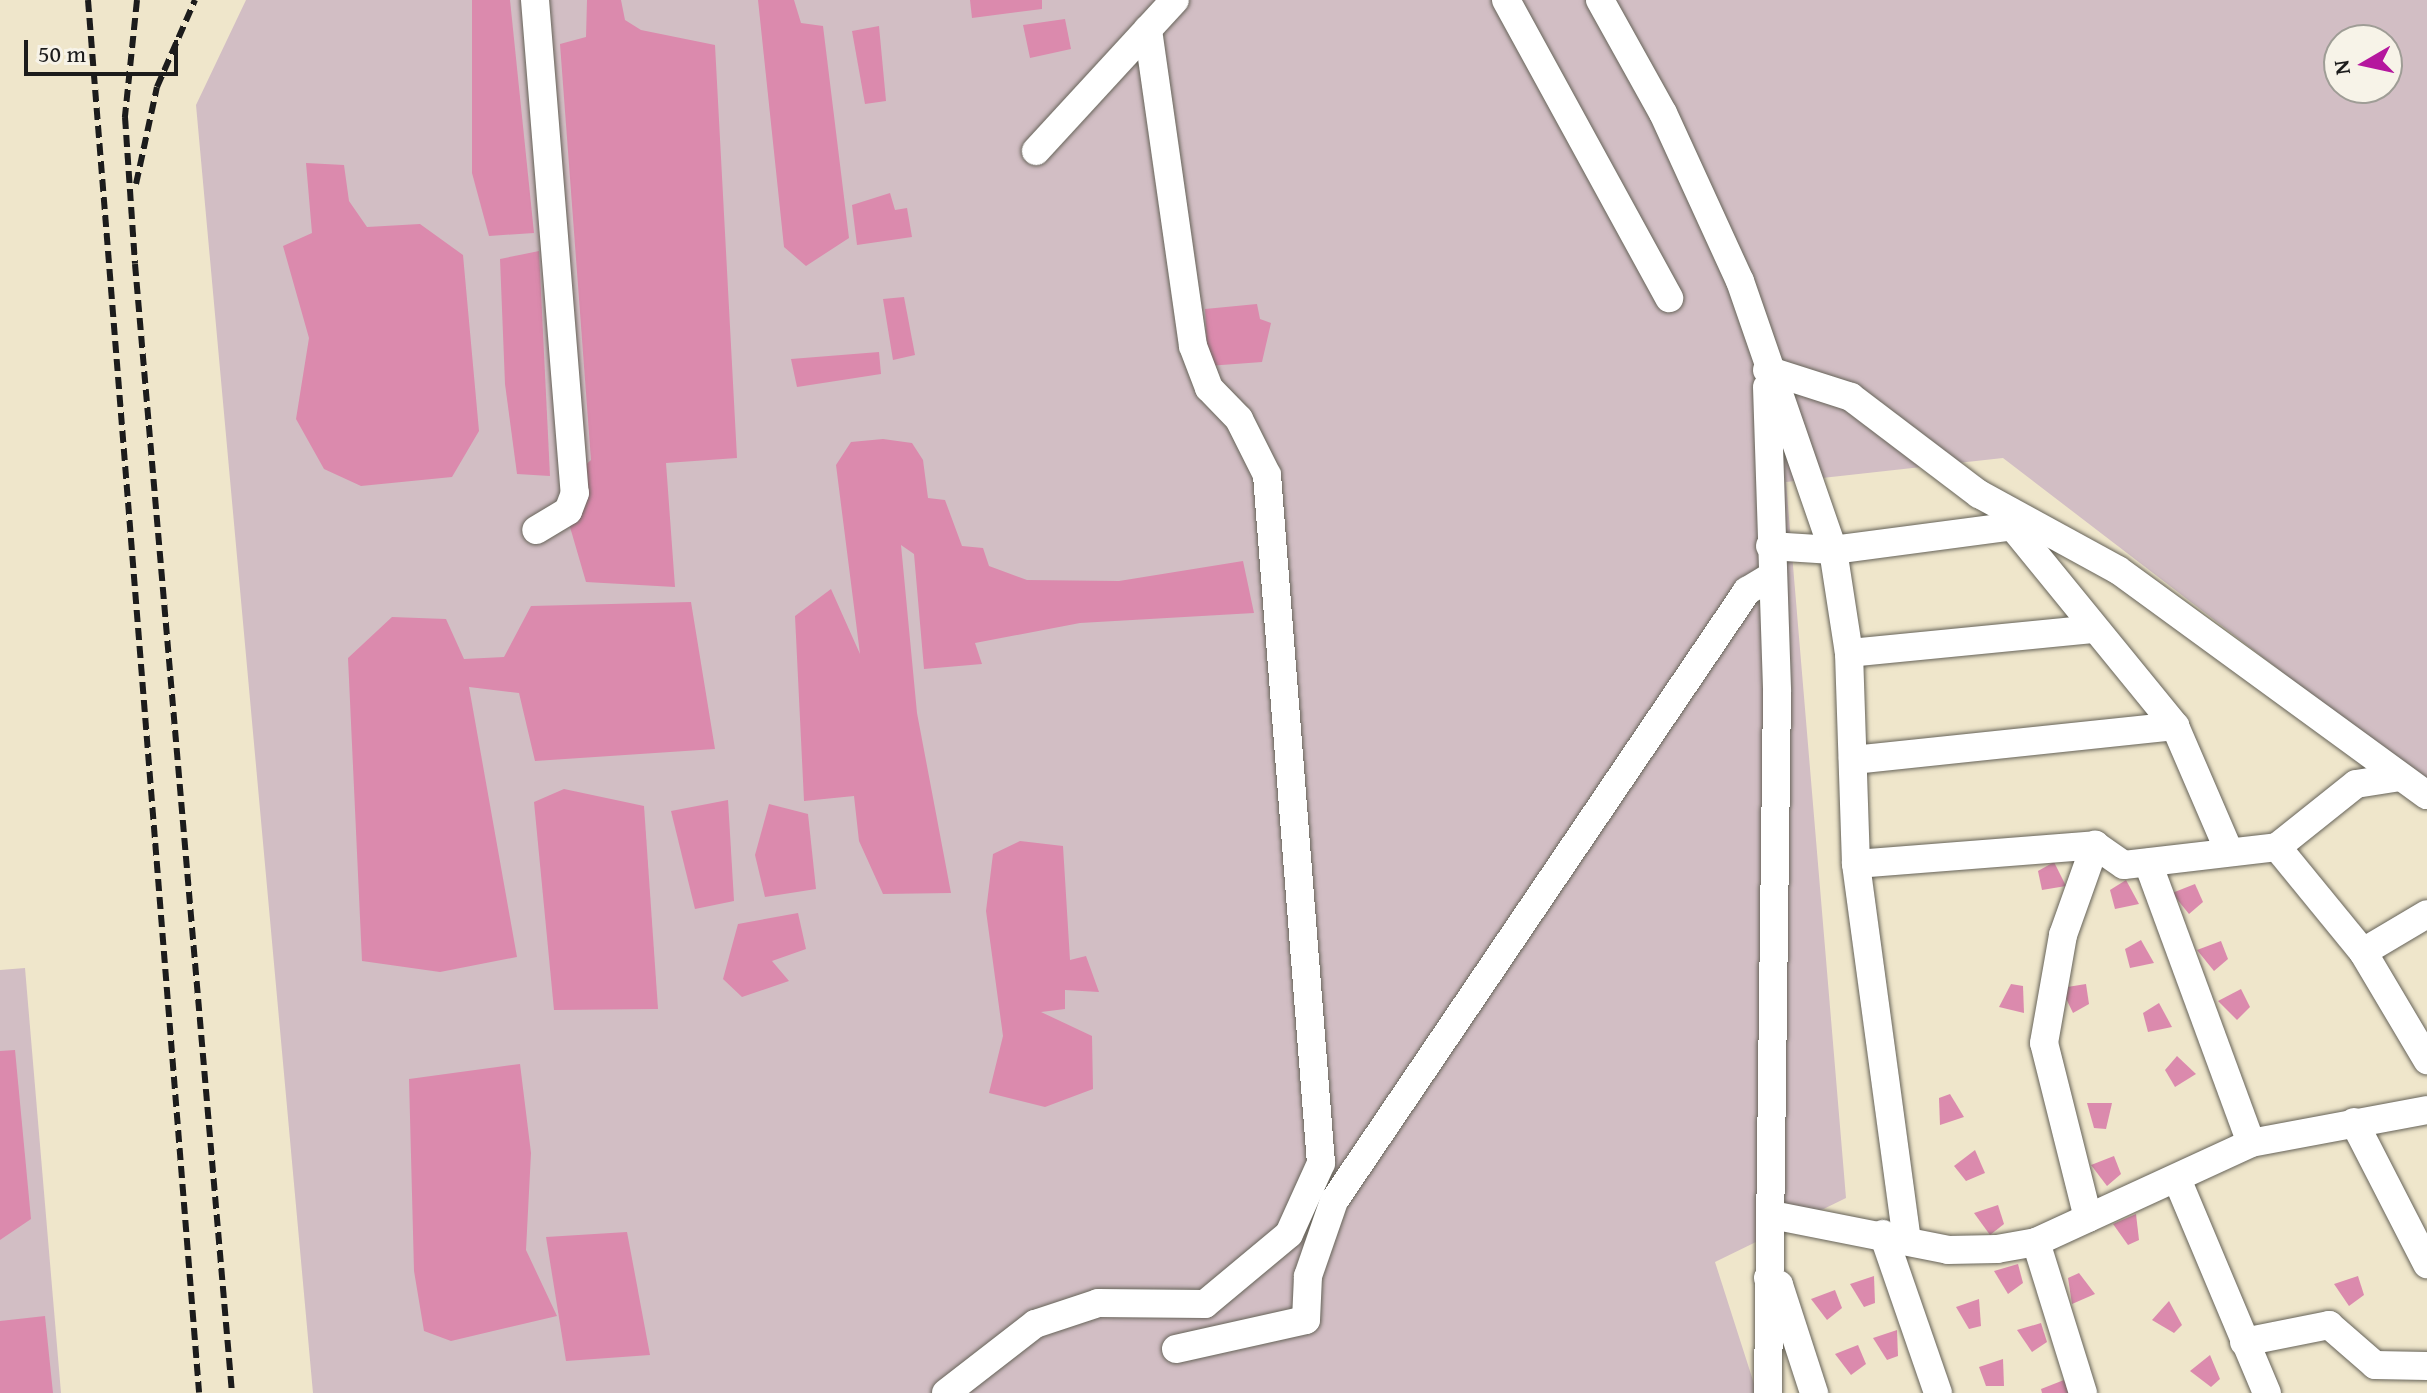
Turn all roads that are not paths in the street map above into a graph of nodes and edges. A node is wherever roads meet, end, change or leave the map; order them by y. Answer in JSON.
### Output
{"nodes":[{"id":1,"x":535,"y":0,"type":"edge"},
{"id":2,"x":1175,"y":0,"type":"edge"},
{"id":3,"x":1506,"y":0,"type":"edge"},
{"id":4,"x":1600,"y":0,"type":"edge"},
{"id":5,"x":1148,"y":29,"type":"junction"},
{"id":6,"x":1036,"y":151,"type":"dead end"},
{"id":7,"x":1669,"y":298,"type":"dead end"},
{"id":8,"x":1767,"y":370,"type":"junction"},
{"id":9,"x":1979,"y":494,"type":"junction"},
{"id":10,"x":2015,"y":526,"type":"junction"},
{"id":11,"x":536,"y":530,"type":"dead end"},
{"id":12,"x":1770,"y":546,"type":"junction"},
{"id":13,"x":1833,"y":550,"type":"junction"},
{"id":14,"x":1772,"y":576,"type":"junction"},
{"id":15,"x":2094,"y":629,"type":"junction"},
{"id":16,"x":1849,"y":653,"type":"junction"},
{"id":17,"x":2175,"y":726,"type":"junction"},
{"id":18,"x":1853,"y":760,"type":"junction"},
{"id":19,"x":2400,"y":777,"type":"junction"},
{"id":20,"x":2427,"y":795,"type":"edge"},
{"id":21,"x":2095,"y":845,"type":"junction"},
{"id":22,"x":2277,"y":847,"type":"junction"},
{"id":23,"x":2228,"y":849,"type":"junction"},
{"id":24,"x":2148,"y":863,"type":"junction"},
{"id":25,"x":1856,"y":864,"type":"junction"},
{"id":26,"x":2427,"y":914,"type":"edge"},
{"id":27,"x":2363,"y":952,"type":"junction"},
{"id":28,"x":2427,"y":1060,"type":"edge"},
{"id":29,"x":2427,"y":1110,"type":"edge"},
{"id":30,"x":2354,"y":1122,"type":"junction"},
{"id":31,"x":2251,"y":1143,"type":"junction"},
{"id":32,"x":2177,"y":1179,"type":"junction"},
{"id":33,"x":1772,"y":1215,"type":"junction"},
{"id":34,"x":2088,"y":1218,"type":"junction"},
{"id":35,"x":1895,"y":1237,"type":"junction"},
{"id":36,"x":2036,"y":1242,"type":"junction"},
{"id":37,"x":2427,"y":1264,"type":"edge"},
{"id":38,"x":1768,"y":1278,"type":"junction"},
{"id":39,"x":2244,"y":1342,"type":"junction"},
{"id":40,"x":1176,"y":1349,"type":"dead end"},
{"id":41,"x":2427,"y":1366,"type":"edge"},
{"id":42,"x":2262,"y":1392,"type":"edge"},
{"id":43,"x":946,"y":1393,"type":"edge"},
{"id":44,"x":1768,"y":1393,"type":"edge"},
{"id":45,"x":1814,"y":1393,"type":"edge"},
{"id":46,"x":1938,"y":1393,"type":"edge"},
{"id":47,"x":2083,"y":1393,"type":"edge"}],
"edges":[{"from":1,"to":11,"type":"street"},
{"from":2,"to":5,"type":"street"},
{"from":3,"to":7,"type":"street"},
{"from":4,"to":8,"type":"street"},
{"from":5,"to":6,"type":"street"},
{"from":5,"to":43,"type":"street"},
{"from":8,"to":9,"type":"street"},
{"from":8,"to":12,"type":"street"},
{"from":8,"to":13,"type":"street"},
{"from":9,"to":10,"type":"street"},
{"from":9,"to":19,"type":"street"},
{"from":10,"to":13,"type":"street"},
{"from":10,"to":15,"type":"street"},
{"from":12,"to":13,"type":"street"},
{"from":12,"to":14,"type":"street"},
{"from":13,"to":16,"type":"street"},
{"from":14,"to":33,"type":"street"},
{"from":14,"to":40,"type":"street"},
{"from":15,"to":16,"type":"street"},
{"from":15,"to":17,"type":"street"},
{"from":16,"to":18,"type":"street"},
{"from":17,"to":18,"type":"street"},
{"from":17,"to":23,"type":"street"},
{"from":18,"to":25,"type":"street"},
{"from":19,"to":20,"type":"street"},
{"from":19,"to":22,"type":"street"},
{"from":21,"to":24,"type":"street"},
{"from":21,"to":25,"type":"street"},
{"from":21,"to":34,"type":"street"},
{"from":22,"to":23,"type":"street"},
{"from":22,"to":27,"type":"street"},
{"from":23,"to":24,"type":"street"},
{"from":24,"to":31,"type":"street"},
{"from":25,"to":35,"type":"street"},
{"from":26,"to":27,"type":"street"},
{"from":27,"to":28,"type":"street"},
{"from":29,"to":30,"type":"street"},
{"from":30,"to":31,"type":"street"},
{"from":30,"to":37,"type":"street"},
{"from":31,"to":32,"type":"street"},
{"from":32,"to":34,"type":"street"},
{"from":32,"to":39,"type":"street"},
{"from":33,"to":35,"type":"street"},
{"from":33,"to":38,"type":"street"},
{"from":34,"to":36,"type":"street"},
{"from":35,"to":36,"type":"street"},
{"from":35,"to":46,"type":"street"},
{"from":36,"to":47,"type":"street"},
{"from":38,"to":44,"type":"street"},
{"from":38,"to":45,"type":"street"},
{"from":39,"to":41,"type":"street"},
{"from":39,"to":42,"type":"street"}]}
